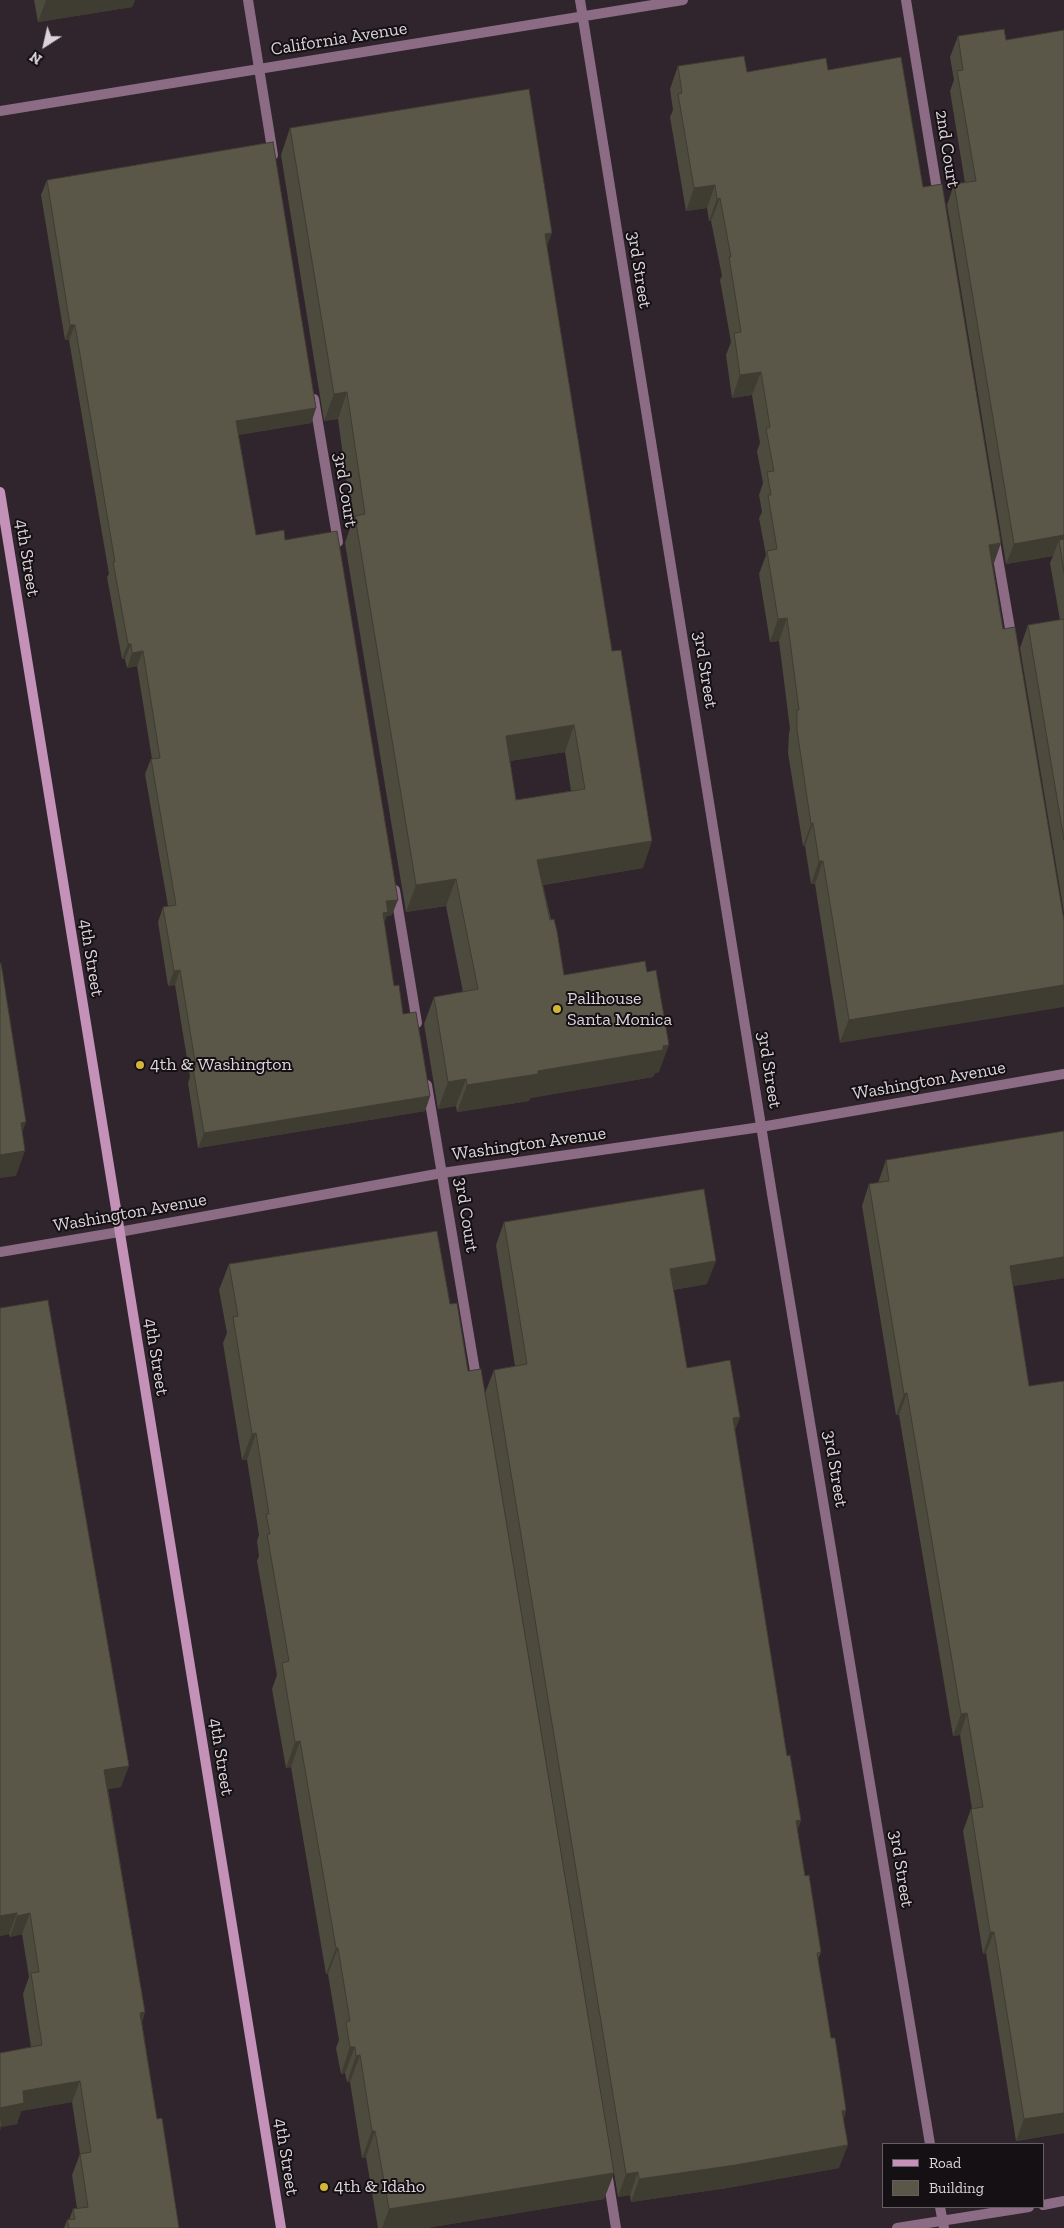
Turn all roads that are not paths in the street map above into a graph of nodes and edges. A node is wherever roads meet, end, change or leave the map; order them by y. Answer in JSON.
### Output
{"nodes":[{"id":1,"x":248,"y":0,"type":"edge"},
{"id":2,"x":580,"y":0,"type":"edge"},
{"id":3,"x":683,"y":0,"type":"edge"},
{"id":4,"x":906,"y":0,"type":"edge"},
{"id":5,"x":582,"y":16,"type":"junction"},
{"id":6,"x":259,"y":69,"type":"junction"},
{"id":7,"x":0,"y":111,"type":"edge"},
{"id":8,"x":274,"y":162,"type":"edge"},
{"id":9,"x":940,"y":210,"type":"edge"},
{"id":10,"x":312,"y":388,"type":"edge"},
{"id":11,"x":0,"y":492,"type":"edge"},
{"id":12,"x":994,"y":533,"type":"edge"},
{"id":13,"x":340,"y":556,"type":"edge"},
{"id":14,"x":1014,"y":651,"type":"edge"},
{"id":15,"x":394,"y":880,"type":"edge"},
{"id":16,"x":419,"y":1033,"type":"edge"},
{"id":17,"x":425,"y":1070,"type":"edge"},
{"id":18,"x":1064,"y":1074,"type":"edge"},
{"id":19,"x":761,"y":1127,"type":"junction"},
{"id":20,"x":442,"y":1172,"type":"junction"},
{"id":21,"x":119,"y":1232,"type":"junction"},
{"id":22,"x":0,"y":1252,"type":"edge"},
{"id":23,"x":478,"y":1391,"type":"edge"},
{"id":24,"x":930,"y":2143,"type":"edge"},
{"id":25,"x":606,"y":2164,"type":"edge"},
{"id":26,"x":1064,"y":2201,"type":"edge"},
{"id":27,"x":1044,"y":2204,"type":"edge"},
{"id":28,"x":940,"y":2208,"type":"edge"},
{"id":29,"x":1024,"y":2208,"type":"edge"},
{"id":30,"x":943,"y":2224,"type":"edge"},
{"id":31,"x":281,"y":2228,"type":"edge"},
{"id":32,"x":616,"y":2228,"type":"edge"},
{"id":33,"x":897,"y":2228,"type":"edge"}],
"edges":[{"from":1,"to":6,"type":"street"},
{"from":2,"to":5,"type":"street","name":"3rd Street"},
{"from":3,"to":5,"type":"street","name":"California Avenue"},
{"from":4,"to":9,"type":"street","name":"2nd Court"},
{"from":5,"to":6,"type":"street","name":"California Avenue"},
{"from":5,"to":19,"type":"street","name":"3rd Street"},
{"from":6,"to":7,"type":"street","name":"California Avenue"},
{"from":6,"to":8,"type":"street"},
{"from":10,"to":13,"type":"street","name":"3rd Court"},
{"from":11,"to":21,"type":"street","name":"4th Street"},
{"from":12,"to":14,"type":"street"},
{"from":15,"to":16,"type":"street"},
{"from":17,"to":20,"type":"street","name":"3rd Court"},
{"from":18,"to":19,"type":"street","name":"Washington Avenue"},
{"from":19,"to":20,"type":"street","name":"Washington Avenue"},
{"from":19,"to":24,"type":"street","name":"3rd Street"},
{"from":20,"to":21,"type":"street","name":"Washington Avenue"},
{"from":20,"to":23,"type":"street","name":"3rd Court"},
{"from":21,"to":22,"type":"street","name":"Washington Avenue"},
{"from":21,"to":31,"type":"street","name":"4th Street"},
{"from":25,"to":32,"type":"street"},
{"from":26,"to":27,"type":"street"},
{"from":28,"to":30,"type":"street"},
{"from":29,"to":30,"type":"street"},
{"from":30,"to":33,"type":"street"}]}
